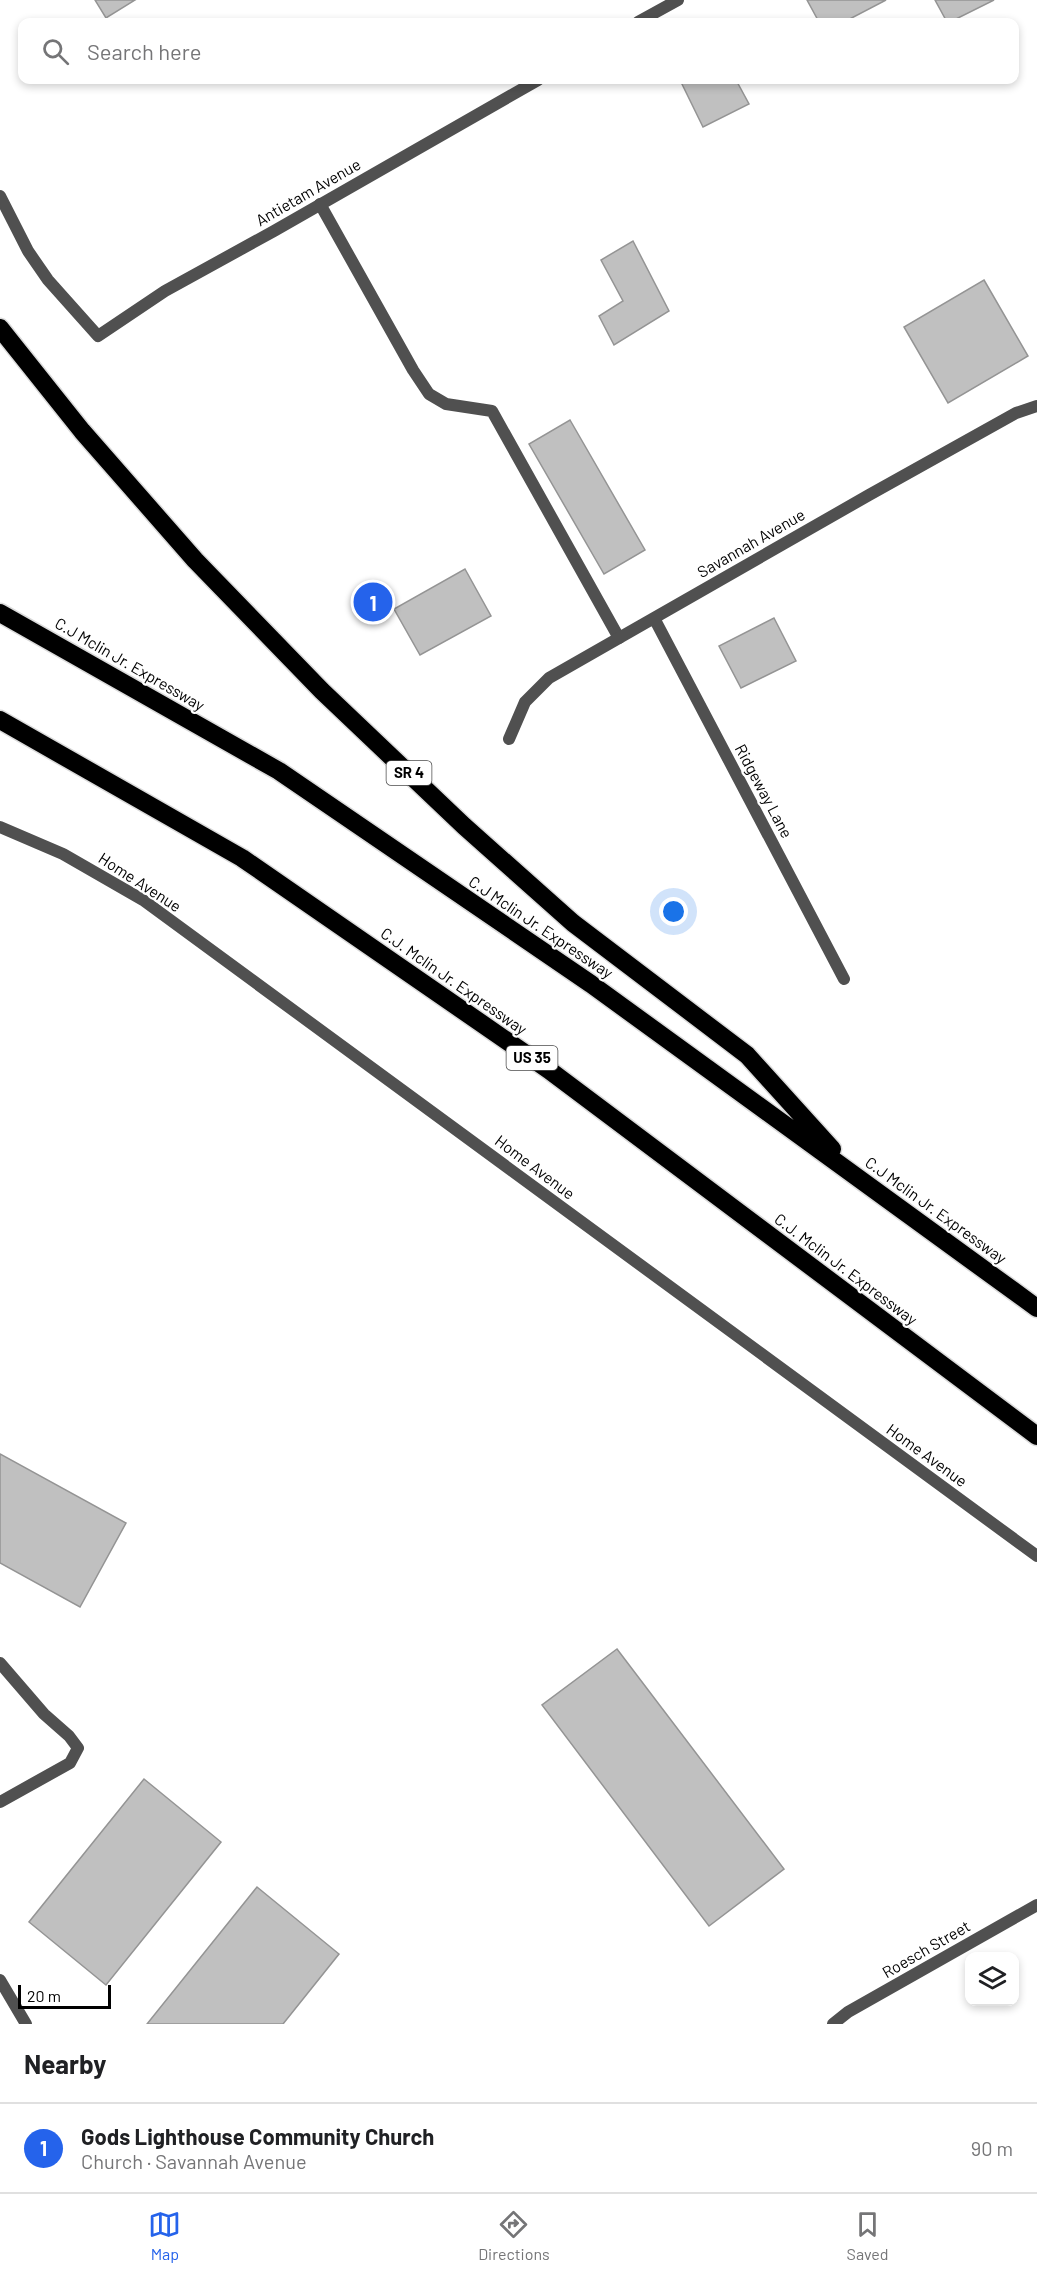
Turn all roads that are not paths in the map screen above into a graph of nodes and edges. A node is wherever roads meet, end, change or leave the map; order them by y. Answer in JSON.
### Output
{"nodes":[{"id":1,"x":678,"y":0,"type":"edge"},
{"id":2,"x":645,"y":18,"type":"edge"},
{"id":3,"x":531,"y":84,"type":"edge"},
{"id":4,"x":0,"y":196,"type":"edge"},
{"id":5,"x":320,"y":204,"type":"junction"},
{"id":6,"x":0,"y":328,"type":"edge"},
{"id":7,"x":1037,"y":406,"type":"edge"},
{"id":8,"x":0,"y":613,"type":"edge"},
{"id":9,"x":654,"y":618,"type":"junction"},
{"id":10,"x":619,"y":638,"type":"junction"},
{"id":11,"x":0,"y":720,"type":"edge"},
{"id":12,"x":509,"y":740,"type":"dead end"},
{"id":13,"x":0,"y":827,"type":"edge"},
{"id":14,"x":844,"y":979,"type":"dead end"},
{"id":15,"x":857,"y":1177,"type":"junction"},
{"id":16,"x":1037,"y":1308,"type":"edge"},
{"id":17,"x":1037,"y":1436,"type":"edge"},
{"id":18,"x":1037,"y":1556,"type":"edge"},
{"id":19,"x":0,"y":1663,"type":"edge"},
{"id":20,"x":0,"y":1802,"type":"edge"},
{"id":21,"x":1037,"y":1905,"type":"edge"},
{"id":22,"x":0,"y":1980,"type":"edge"},
{"id":23,"x":26,"y":2024,"type":"edge"},
{"id":24,"x":832,"y":2024,"type":"edge"}],
"edges":[{"from":1,"to":2,"type":"street"},
{"from":3,"to":5,"type":"street","name":"Antietam Avenue"},
{"from":4,"to":5,"type":"street","name":"Antietam Avenue"},
{"from":5,"to":10,"type":"street"},
{"from":6,"to":15,"type":"highway","number":"SR 4"},
{"from":7,"to":9,"type":"street","name":"Savannah Avenue"},
{"from":8,"to":15,"type":"highway","name":"C.J Mclin Jr. Expressway"},
{"from":9,"to":10,"type":"street","name":"Savannah Avenue"},
{"from":9,"to":14,"type":"street","name":"Ridgeway Lane"},
{"from":10,"to":12,"type":"street","name":"Savannah Avenue"},
{"from":11,"to":17,"type":"highway","name":"C.J. Mclin Jr. Expressway","number":"US 35"},
{"from":13,"to":18,"type":"street","name":"Home Avenue"},
{"from":15,"to":16,"type":"highway","name":"C.J Mclin Jr. Expressway"},
{"from":19,"to":20,"type":"street"},
{"from":21,"to":24,"type":"street","name":"Roesch Street"},
{"from":22,"to":23,"type":"street"}]}
